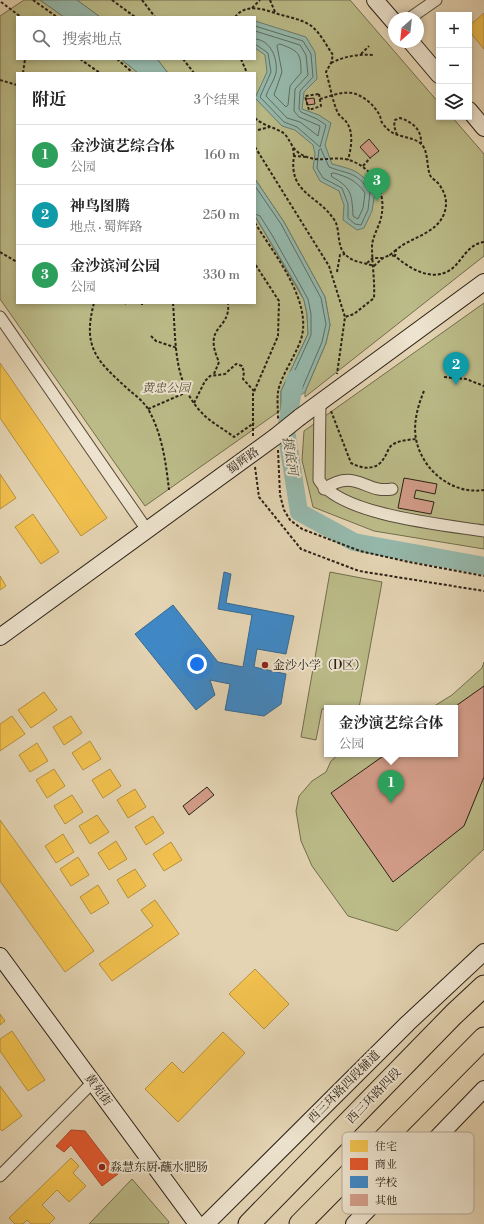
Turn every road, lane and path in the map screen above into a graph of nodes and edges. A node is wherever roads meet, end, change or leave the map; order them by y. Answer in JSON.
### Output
{"nodes":[{"id":1,"x":33,"y":0,"type":"edge"},
{"id":2,"x":112,"y":0,"type":"edge"},
{"id":3,"x":142,"y":0,"type":"edge"},
{"id":4,"x":260,"y":0,"type":"edge"},
{"id":5,"x":270,"y":0,"type":"edge"},
{"id":6,"x":375,"y":0,"type":"edge"},
{"id":7,"x":436,"y":0,"type":"edge"},
{"id":8,"x":1,"y":2,"type":"edge"},
{"id":9,"x":252,"y":8,"type":"junction"},
{"id":10,"x":419,"y":12,"type":"edge"},
{"id":11,"x":275,"y":13,"type":"junction"},
{"id":12,"x":388,"y":15,"type":"edge"},
{"id":13,"x":20,"y":16,"type":"edge"},
{"id":14,"x":56,"y":16,"type":"edge"},
{"id":15,"x":134,"y":16,"type":"edge"},
{"id":16,"x":155,"y":16,"type":"edge"},
{"id":17,"x":236,"y":16,"type":"edge"},
{"id":18,"x":369,"y":46,"type":"dead end"},
{"id":19,"x":416,"y":48,"type":"edge"},
{"id":20,"x":361,"y":54,"type":"junction"},
{"id":21,"x":332,"y":55,"type":"junction"},
{"id":22,"x":374,"y":55,"type":"dead end"},
{"id":23,"x":339,"y":59,"type":"junction"},
{"id":24,"x":25,"y":60,"type":"edge"},
{"id":25,"x":81,"y":60,"type":"edge"},
{"id":26,"x":118,"y":60,"type":"edge"},
{"id":27,"x":183,"y":60,"type":"edge"},
{"id":28,"x":241,"y":60,"type":"edge"},
{"id":29,"x":331,"y":63,"type":"junction"},
{"id":30,"x":436,"y":71,"type":"edge"},
{"id":31,"x":23,"y":72,"type":"edge"},
{"id":32,"x":99,"y":72,"type":"edge"},
{"id":33,"x":132,"y":72,"type":"edge"},
{"id":34,"x":193,"y":72,"type":"edge"},
{"id":35,"x":247,"y":72,"type":"edge"},
{"id":36,"x":0,"y":80,"type":"edge"},
{"id":37,"x":16,"y":85,"type":"edge"},
{"id":38,"x":332,"y":96,"type":"junction"},
{"id":39,"x":320,"y":99,"type":"junction"},
{"id":40,"x":472,"y":114,"type":"edge"},
{"id":41,"x":256,"y":119,"type":"edge"},
{"id":42,"x":272,"y":127,"type":"junction"},
{"id":43,"x":484,"y":128,"type":"edge"},
{"id":44,"x":258,"y":130,"type":"dead end"},
{"id":45,"x":397,"y":135,"type":"junction"},
{"id":46,"x":421,"y":144,"type":"junction"},
{"id":47,"x":292,"y":147,"type":"junction"},
{"id":48,"x":256,"y":149,"type":"edge"},
{"id":49,"x":294,"y":156,"type":"junction"},
{"id":50,"x":310,"y":157,"type":"junction"},
{"id":51,"x":370,"y":158,"type":"dead end"},
{"id":52,"x":348,"y":160,"type":"junction"},
{"id":53,"x":363,"y":166,"type":"junction"},
{"id":54,"x":484,"y":242,"type":"edge"},
{"id":55,"x":341,"y":246,"type":"junction"},
{"id":56,"x":396,"y":250,"type":"junction"},
{"id":57,"x":0,"y":252,"type":"edge"},
{"id":58,"x":345,"y":254,"type":"junction"},
{"id":59,"x":340,"y":255,"type":"junction"},
{"id":60,"x":390,"y":255,"type":"junction"},
{"id":61,"x":395,"y":256,"type":"junction"},
{"id":62,"x":373,"y":258,"type":"junction"},
{"id":63,"x":383,"y":258,"type":"junction"},
{"id":64,"x":16,"y":261,"type":"edge"},
{"id":65,"x":367,"y":263,"type":"junction"},
{"id":66,"x":256,"y":266,"type":"edge"},
{"id":67,"x":374,"y":266,"type":"junction"},
{"id":68,"x":337,"y":272,"type":"dead end"},
{"id":69,"x":484,"y":282,"type":"edge"},
{"id":70,"x":94,"y":304,"type":"edge"},
{"id":71,"x":173,"y":304,"type":"edge"},
{"id":72,"x":228,"y":304,"type":"edge"},
{"id":73,"x":0,"y":317,"type":"edge"},
{"id":74,"x":345,"y":317,"type":"junction"},
{"id":75,"x":151,"y":336,"type":"dead end"},
{"id":76,"x":177,"y":348,"type":"junction"},
{"id":77,"x":213,"y":375,"type":"junction"},
{"id":78,"x":444,"y":377,"type":"dead end"},
{"id":79,"x":484,"y":386,"type":"edge"},
{"id":80,"x":254,"y":391,"type":"junction"},
{"id":81,"x":424,"y":391,"type":"dead end"},
{"id":82,"x":187,"y":392,"type":"junction"},
{"id":83,"x":327,"y":397,"type":"junction"},
{"id":84,"x":194,"y":404,"type":"junction"},
{"id":85,"x":148,"y":409,"type":"junction"},
{"id":86,"x":254,"y":423,"type":"junction"},
{"id":87,"x":416,"y":439,"type":"junction"},
{"id":88,"x":253,"y":453,"type":"junction"},
{"id":89,"x":324,"y":488,"type":"junction"},
{"id":90,"x":392,"y":489,"type":"dead end"},
{"id":91,"x":169,"y":490,"type":"dead end"},
{"id":92,"x":484,"y":490,"type":"edge"},
{"id":93,"x":147,"y":530,"type":"junction"},
{"id":94,"x":484,"y":531,"type":"edge"},
{"id":95,"x":484,"y":591,"type":"edge"},
{"id":96,"x":0,"y":636,"type":"edge"},
{"id":97,"x":484,"y":952,"type":"edge"},
{"id":98,"x":0,"y":956,"type":"edge"},
{"id":99,"x":484,"y":986,"type":"edge"},
{"id":100,"x":484,"y":1038,"type":"edge"},
{"id":101,"x":484,"y":1055,"type":"edge"},
{"id":102,"x":92,"y":1083,"type":"junction"},
{"id":103,"x":484,"y":1089,"type":"edge"},
{"id":104,"x":429,"y":1093,"type":"junction"},
{"id":105,"x":391,"y":1132,"type":"edge"},
{"id":106,"x":443,"y":1132,"type":"edge"},
{"id":107,"x":0,"y":1176,"type":"edge"},
{"id":108,"x":342,"y":1181,"type":"edge"},
{"id":109,"x":364,"y":1214,"type":"edge"},
{"id":110,"x":197,"y":1224,"type":"edge"},
{"id":111,"x":206,"y":1224,"type":"edge"},
{"id":112,"x":249,"y":1224,"type":"edge"},
{"id":113,"x":300,"y":1224,"type":"edge"},
{"id":114,"x":354,"y":1224,"type":"edge"}],
"edges":[{"from":1,"to":14,"type":"path"},
{"from":2,"to":15,"type":"path"},
{"from":3,"to":16,"type":"path"},
{"from":4,"to":9,"type":"path"},
{"from":5,"to":11,"type":"path"},
{"from":6,"to":12,"type":"street"},
{"from":7,"to":10,"type":"street"},
{"from":8,"to":13,"type":"path"},
{"from":9,"to":11,"type":"path"},
{"from":9,"to":17,"type":"path"},
{"from":11,"to":21,"type":"path"},
{"from":18,"to":20,"type":"path"},
{"from":19,"to":30,"type":"street"},
{"from":20,"to":22,"type":"path"},
{"from":20,"to":23,"type":"path"},
{"from":21,"to":23,"type":"path"},
{"from":21,"to":29,"type":"path"},
{"from":23,"to":29,"type":"path"},
{"from":24,"to":31,"type":"path"},
{"from":25,"to":32,"type":"path"},
{"from":26,"to":33,"type":"path"},
{"from":27,"to":34,"type":"path"},
{"from":28,"to":35,"type":"path"},
{"from":29,"to":38,"type":"path"},
{"from":36,"to":37,"type":"path"},
{"from":38,"to":39,"type":"path"},
{"from":38,"to":45,"type":"path"},
{"from":38,"to":52,"type":"path"},
{"from":39,"to":39,"type":"path"},
{"from":40,"to":43,"type":"street"},
{"from":41,"to":42,"type":"path"},
{"from":42,"to":44,"type":"path"},
{"from":42,"to":47,"type":"path"},
{"from":45,"to":46,"type":"path"},
{"from":45,"to":46,"type":"path"},
{"from":46,"to":56,"type":"path"},
{"from":47,"to":49,"type":"path"},
{"from":47,"to":50,"type":"path"},
{"from":48,"to":74,"type":"path"},
{"from":49,"to":50,"type":"path"},
{"from":49,"to":55,"type":"path"},
{"from":50,"to":52,"type":"path"},
{"from":51,"to":53,"type":"path"},
{"from":52,"to":53,"type":"path"},
{"from":53,"to":62,"type":"path"},
{"from":54,"to":61,"type":"path"},
{"from":55,"to":58,"type":"path"},
{"from":55,"to":59,"type":"path"},
{"from":56,"to":60,"type":"path"},
{"from":56,"to":61,"type":"path"},
{"from":57,"to":64,"type":"path"},
{"from":58,"to":59,"type":"path"},
{"from":58,"to":65,"type":"path"},
{"from":59,"to":68,"type":"path"},
{"from":60,"to":61,"type":"path"},
{"from":60,"to":63,"type":"path"},
{"from":62,"to":63,"type":"path"},
{"from":62,"to":65,"type":"path"},
{"from":62,"to":67,"type":"path"},
{"from":63,"to":67,"type":"path"},
{"from":65,"to":67,"type":"path"},
{"from":66,"to":80,"type":"path"},
{"from":67,"to":74,"type":"path"},
{"from":69,"to":83,"type":"street","name":"蜀辉路"},
{"from":70,"to":85,"type":"path"},
{"from":71,"to":76,"type":"path"},
{"from":72,"to":77,"type":"path"},
{"from":73,"to":93,"type":"street"},
{"from":74,"to":83,"type":"path"},
{"from":75,"to":76,"type":"path"},
{"from":76,"to":82,"type":"path"},
{"from":77,"to":80,"type":"path"},
{"from":77,"to":84,"type":"path"},
{"from":78,"to":79,"type":"path"},
{"from":80,"to":86,"type":"path"},
{"from":81,"to":87,"type":"path"},
{"from":82,"to":84,"type":"path"},
{"from":82,"to":85,"type":"path"},
{"from":83,"to":87,"type":"path"},
{"from":83,"to":88,"type":"street","name":"蜀辉路","bridge":true},
{"from":83,"to":89,"type":"street"},
{"from":84,"to":86,"type":"path"},
{"from":85,"to":91,"type":"path"},
{"from":86,"to":88,"type":"path"},
{"from":87,"to":92,"type":"path"},
{"from":88,"to":93,"type":"street","name":"蜀辉路"},
{"from":88,"to":95,"type":"path"},
{"from":89,"to":90,"type":"street"},
{"from":89,"to":94,"type":"street"},
{"from":93,"to":96,"type":"street","name":"蜀辉路"},
{"from":97,"to":111,"type":"street","name":"西三环路四段辅道"},
{"from":98,"to":102,"type":"street","name":"黄苑街"},
{"from":99,"to":112,"type":"highway","name":"西三环路四段"},
{"from":100,"to":104,"type":"highway"},
{"from":101,"to":104,"type":"highway"},
{"from":102,"to":107,"type":"street"},
{"from":102,"to":110,"type":"street","name":"黄苑街"},
{"from":103,"to":106,"type":"street"},
{"from":104,"to":105,"type":"highway"},
{"from":108,"to":113,"type":"highway"},
{"from":109,"to":114,"type":"street"}]}
